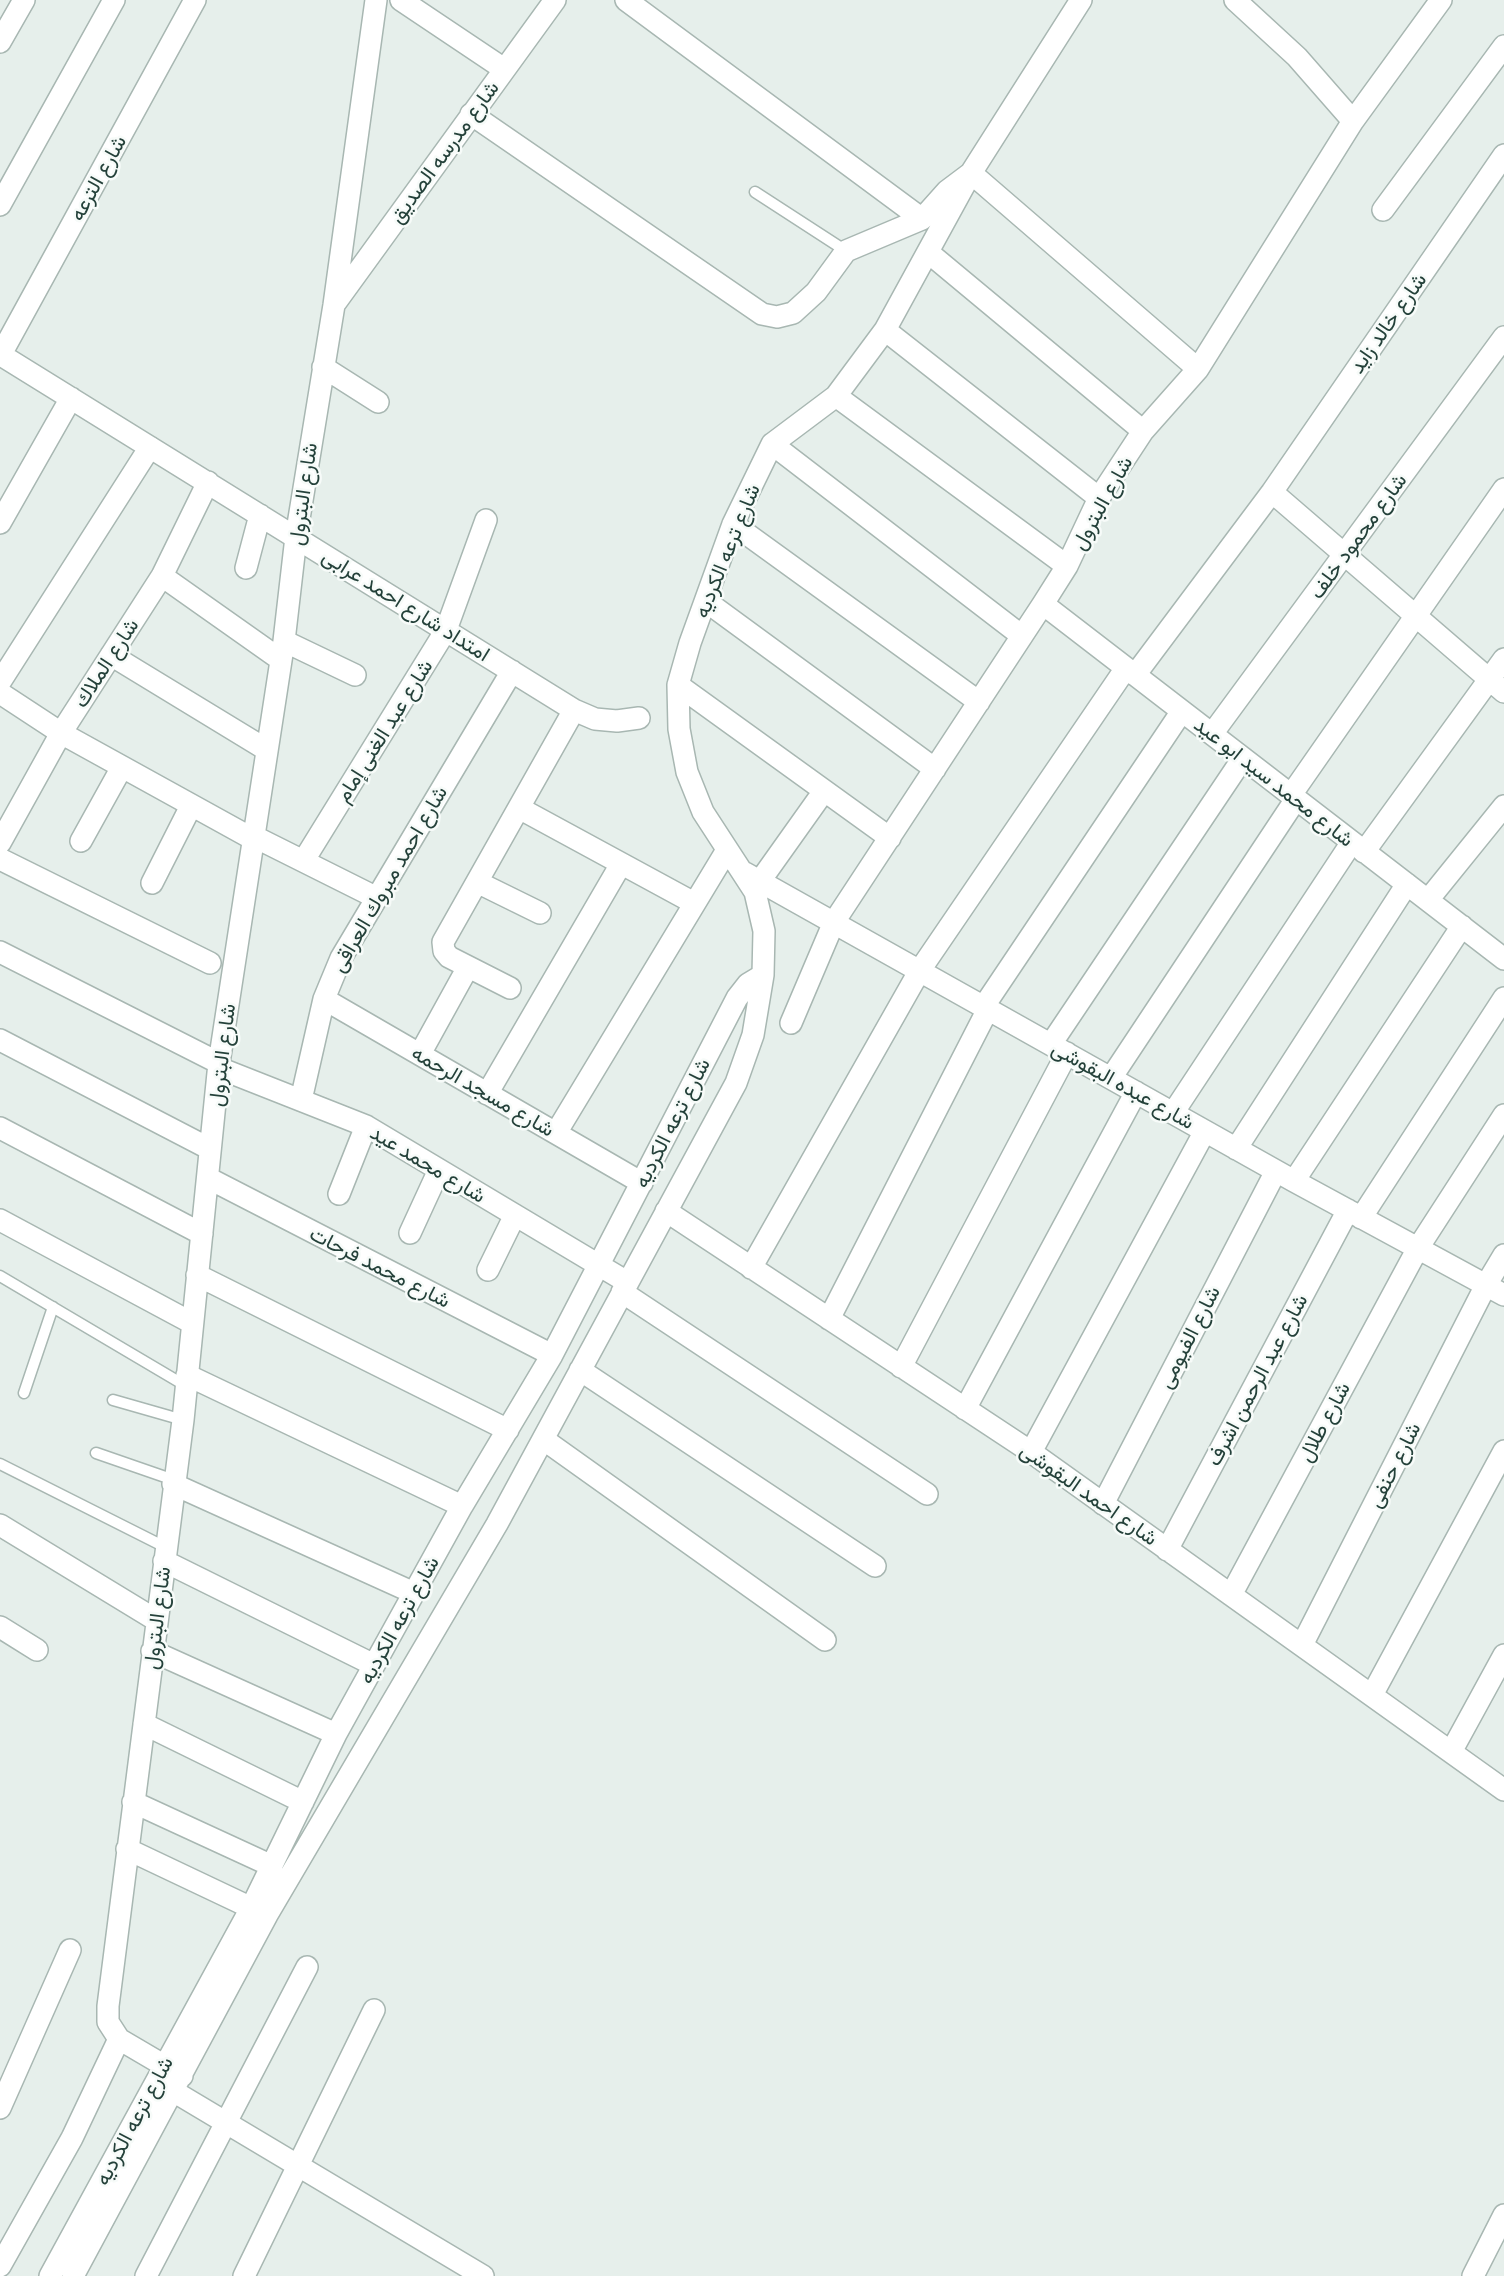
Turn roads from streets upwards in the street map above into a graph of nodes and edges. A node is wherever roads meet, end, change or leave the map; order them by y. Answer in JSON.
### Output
{"nodes":[{"id":1,"x":24,"y":0,"type":"edge"},
{"id":2,"x":114,"y":0,"type":"edge"},
{"id":3,"x":195,"y":0,"type":"edge"},
{"id":4,"x":376,"y":0,"type":"edge"},
{"id":5,"x":401,"y":0,"type":"edge"},
{"id":6,"x":555,"y":0,"type":"edge"},
{"id":7,"x":626,"y":0,"type":"edge"},
{"id":8,"x":1081,"y":0,"type":"edge"},
{"id":9,"x":1235,"y":0,"type":"edge"},
{"id":10,"x":1441,"y":0,"type":"edge"},
{"id":11,"x":0,"y":42,"type":"edge"},
{"id":12,"x":1504,"y":46,"type":"edge"},
{"id":13,"x":504,"y":69,"type":"junction"},
{"id":14,"x":471,"y":114,"type":"junction"},
{"id":15,"x":1353,"y":121,"type":"junction"},
{"id":16,"x":1504,"y":155,"type":"edge"},
{"id":17,"x":971,"y":173,"type":"junction"},
{"id":18,"x":0,"y":205,"type":"edge"},
{"id":19,"x":1382,"y":210,"type":"dead end"},
{"id":20,"x":922,"y":219,"type":"junction"},
{"id":21,"x":929,"y":253,"type":"junction"},
{"id":22,"x":334,"y":305,"type":"junction"},
{"id":23,"x":885,"y":330,"type":"junction"},
{"id":24,"x":1504,"y":337,"type":"edge"},
{"id":25,"x":0,"y":356,"type":"edge"},
{"id":26,"x":323,"y":367,"type":"junction"},
{"id":27,"x":1198,"y":369,"type":"junction"},
{"id":28,"x":836,"y":396,"type":"junction"},
{"id":29,"x":71,"y":398,"type":"junction"},
{"id":30,"x":378,"y":402,"type":"dead end"},
{"id":31,"x":1143,"y":430,"type":"junction"},
{"id":32,"x":772,"y":444,"type":"junction"},
{"id":33,"x":150,"y":447,"type":"junction"},
{"id":34,"x":208,"y":482,"type":"junction"},
{"id":35,"x":1504,"y":489,"type":"edge"},
{"id":36,"x":1272,"y":492,"type":"junction"},
{"id":37,"x":1099,"y":498,"type":"junction"},
{"id":38,"x":260,"y":514,"type":"junction"},
{"id":39,"x":486,"y":520,"type":"dead end"},
{"id":40,"x":0,"y":523,"type":"edge"},
{"id":41,"x":733,"y":524,"type":"junction"},
{"id":42,"x":296,"y":537,"type":"junction"},
{"id":43,"x":1344,"y":554,"type":"junction"},
{"id":44,"x":1067,"y":566,"type":"junction"},
{"id":45,"x":246,"y":568,"type":"dead end"},
{"id":46,"x":162,"y":576,"type":"junction"},
{"id":47,"x":707,"y":602,"type":"junction"},
{"id":48,"x":1043,"y":604,"type":"junction"},
{"id":49,"x":1417,"y":617,"type":"junction"},
{"id":50,"x":446,"y":630,"type":"junction"},
{"id":51,"x":1023,"y":636,"type":"junction"},
{"id":52,"x":283,"y":650,"type":"junction"},
{"id":53,"x":111,"y":655,"type":"junction"},
{"id":54,"x":1504,"y":659,"type":"edge"},
{"id":55,"x":512,"y":671,"type":"junction"},
{"id":56,"x":1130,"y":672,"type":"junction"},
{"id":57,"x":355,"y":675,"type":"dead end"},
{"id":58,"x":0,"y":682,"type":"edge"},
{"id":59,"x":678,"y":685,"type":"junction"},
{"id":60,"x":1497,"y":686,"type":"edge"},
{"id":61,"x":0,"y":694,"type":"edge"},
{"id":62,"x":979,"y":702,"type":"junction"},
{"id":63,"x":574,"y":710,"type":"junction"},
{"id":64,"x":1182,"y":712,"type":"junction"},
{"id":65,"x":639,"y":718,"type":"dead end"},
{"id":66,"x":61,"y":733,"type":"junction"},
{"id":67,"x":1212,"y":734,"type":"junction"},
{"id":68,"x":267,"y":750,"type":"junction"},
{"id":69,"x":1243,"y":758,"type":"junction"},
{"id":70,"x":122,"y":767,"type":"junction"},
{"id":71,"x":935,"y":769,"type":"junction"},
{"id":72,"x":824,"y":791,"type":"junction"},
{"id":73,"x":1293,"y":797,"type":"junction"},
{"id":74,"x":191,"y":806,"type":"junction"},
{"id":75,"x":1504,"y":806,"type":"edge"},
{"id":76,"x":519,"y":808,"type":"junction"},
{"id":77,"x":253,"y":838,"type":"junction"},
{"id":78,"x":890,"y":838,"type":"junction"},
{"id":79,"x":81,"y":841,"type":"dead end"},
{"id":80,"x":0,"y":843,"type":"edge"},
{"id":81,"x":1358,"y":847,"type":"junction"},
{"id":82,"x":727,"y":850,"type":"junction"},
{"id":83,"x":0,"y":859,"type":"edge"},
{"id":84,"x":304,"y":860,"type":"junction"},
{"id":85,"x":621,"y":864,"type":"junction"},
{"id":86,"x":752,"y":876,"type":"junction"},
{"id":87,"x":477,"y":881,"type":"junction"},
{"id":88,"x":152,"y":883,"type":"dead end"},
{"id":89,"x":1407,"y":884,"type":"junction"},
{"id":90,"x":375,"y":897,"type":"junction"},
{"id":91,"x":1428,"y":900,"type":"junction"},
{"id":92,"x":694,"y":904,"type":"junction"},
{"id":93,"x":540,"y":913,"type":"dead end"},
{"id":94,"x":834,"y":922,"type":"junction"},
{"id":95,"x":1462,"y":926,"type":"junction"},
{"id":96,"x":0,"y":952,"type":"edge"},
{"id":97,"x":1502,"y":954,"type":"edge"},
{"id":98,"x":210,"y":963,"type":"dead end"},
{"id":99,"x":468,"y":967,"type":"junction"},
{"id":100,"x":920,"y":970,"type":"junction"},
{"id":101,"x":763,"y":975,"type":"junction"},
{"id":102,"x":510,"y":988,"type":"dead end"},
{"id":103,"x":1504,"y":998,"type":"edge"},
{"id":104,"x":324,"y":999,"type":"junction"},
{"id":105,"x":986,"y":1008,"type":"junction"},
{"id":106,"x":791,"y":1023,"type":"dead end"},
{"id":107,"x":0,"y":1040,"type":"edge"},
{"id":108,"x":1059,"y":1049,"type":"junction"},
{"id":109,"x":420,"y":1054,"type":"junction"},
{"id":110,"x":219,"y":1066,"type":"junction"},
{"id":111,"x":1111,"y":1078,"type":"junction"},
{"id":112,"x":1136,"y":1092,"type":"junction"},
{"id":113,"x":487,"y":1094,"type":"junction"},
{"id":114,"x":301,"y":1100,"type":"junction"},
{"id":115,"x":1173,"y":1113,"type":"junction"},
{"id":116,"x":1504,"y":1115,"type":"edge"},
{"id":117,"x":366,"y":1126,"type":"junction"},
{"id":118,"x":0,"y":1128,"type":"edge"},
{"id":119,"x":1205,"y":1131,"type":"junction"},
{"id":120,"x":556,"y":1133,"type":"junction"},
{"id":121,"x":211,"y":1149,"type":"junction"},
{"id":122,"x":1236,"y":1149,"type":"junction"},
{"id":123,"x":439,"y":1170,"type":"junction"},
{"id":124,"x":1285,"y":1176,"type":"junction"},
{"id":125,"x":208,"y":1178,"type":"junction"},
{"id":126,"x":642,"y":1183,"type":"junction"},
{"id":127,"x":339,"y":1194,"type":"dead end"},
{"id":128,"x":666,"y":1211,"type":"junction"},
{"id":129,"x":1354,"y":1214,"type":"junction"},
{"id":130,"x":515,"y":1215,"type":"junction"},
{"id":131,"x":0,"y":1220,"type":"edge"},
{"id":132,"x":410,"y":1233,"type":"dead end"},
{"id":133,"x":202,"y":1234,"type":"junction"},
{"id":134,"x":1418,"y":1248,"type":"junction"},
{"id":135,"x":1504,"y":1255,"type":"edge"},
{"id":136,"x":599,"y":1266,"type":"junction"},
{"id":137,"x":751,"y":1268,"type":"junction"},
{"id":138,"x":488,"y":1270,"type":"dead end"},
{"id":139,"x":197,"y":1275,"type":"junction"},
{"id":140,"x":624,"y":1287,"type":"junction"},
{"id":141,"x":1495,"y":1290,"type":"edge"},
{"id":142,"x":830,"y":1319,"type":"junction"},
{"id":143,"x":192,"y":1322,"type":"junction"},
{"id":144,"x":552,"y":1355,"type":"junction"},
{"id":145,"x":901,"y":1367,"type":"junction"},
{"id":146,"x":580,"y":1370,"type":"junction"},
{"id":147,"x":186,"y":1380,"type":"junction"},
{"id":148,"x":965,"y":1409,"type":"junction"},
{"id":149,"x":508,"y":1430,"type":"junction"},
{"id":150,"x":543,"y":1439,"type":"junction"},
{"id":151,"x":1504,"y":1451,"type":"edge"},
{"id":152,"x":1031,"y":1452,"type":"junction"},
{"id":153,"x":173,"y":1482,"type":"junction"},
{"id":154,"x":926,"y":1494,"type":"dead end"},
{"id":155,"x":1103,"y":1504,"type":"junction"},
{"id":156,"x":462,"y":1506,"type":"junction"},
{"id":157,"x":0,"y":1525,"type":"edge"},
{"id":158,"x":1167,"y":1550,"type":"junction"},
{"id":159,"x":165,"y":1554,"type":"junction"},
{"id":160,"x":875,"y":1566,"type":"dead end"},
{"id":161,"x":414,"y":1593,"type":"junction"},
{"id":162,"x":1231,"y":1595,"type":"junction"},
{"id":163,"x":156,"y":1620,"type":"junction"},
{"id":164,"x":0,"y":1627,"type":"edge"},
{"id":165,"x":825,"y":1640,"type":"dead end"},
{"id":166,"x":1302,"y":1646,"type":"junction"},
{"id":167,"x":37,"y":1650,"type":"dead end"},
{"id":168,"x":152,"y":1651,"type":"junction"},
{"id":169,"x":1504,"y":1655,"type":"edge"},
{"id":170,"x":374,"y":1665,"type":"junction"},
{"id":171,"x":1371,"y":1695,"type":"junction"},
{"id":172,"x":144,"y":1724,"type":"junction"},
{"id":173,"x":336,"y":1734,"type":"junction"},
{"id":174,"x":1451,"y":1752,"type":"junction"},
{"id":175,"x":1504,"y":1790,"type":"edge"},
{"id":176,"x":133,"y":1802,"type":"junction"},
{"id":177,"x":303,"y":1802,"type":"junction"},
{"id":178,"x":127,"y":1849,"type":"junction"},
{"id":179,"x":272,"y":1866,"type":"junction"},
{"id":180,"x":259,"y":1912,"type":"junction"},
{"id":181,"x":69,"y":1950,"type":"dead end"},
{"id":182,"x":307,"y":1967,"type":"dead end"},
{"id":183,"x":374,"y":2010,"type":"dead end"},
{"id":184,"x":119,"y":2039,"type":"junction"},
{"id":185,"x":173,"y":2077,"type":"junction"},
{"id":186,"x":0,"y":2108,"type":"edge"},
{"id":187,"x":226,"y":2123,"type":"junction"},
{"id":188,"x":298,"y":2166,"type":"junction"},
{"id":189,"x":1504,"y":2216,"type":"edge"},
{"id":190,"x":0,"y":2266,"type":"edge"},
{"id":191,"x":50,"y":2276,"type":"edge"},
{"id":192,"x":73,"y":2276,"type":"edge"},
{"id":193,"x":146,"y":2276,"type":"edge"},
{"id":194,"x":244,"y":2276,"type":"edge"},
{"id":195,"x":483,"y":2276,"type":"edge"},
{"id":196,"x":1472,"y":2276,"type":"edge"}],
"edges":[{"from":1,"to":11,"type":"street"},
{"from":2,"to":18,"type":"street"},
{"from":3,"to":25,"type":"street","name":"شارع الترعه"},
{"from":4,"to":22,"type":"street","name":"شارع البترول"},
{"from":5,"to":13,"type":"street"},
{"from":6,"to":13,"type":"street","name":"شارع مدرسه الصديق"},
{"from":7,"to":20,"type":"street"},
{"from":8,"to":17,"type":"street","name":"شارع ترعه الكرديه"},
{"from":9,"to":15,"type":"street"},
{"from":10,"to":15,"type":"street","name":"شارع البترول"},
{"from":12,"to":19,"type":"street"},
{"from":13,"to":14,"type":"street","name":"شارع مدرسه الصديق"},
{"from":14,"to":20,"type":"street"},
{"from":14,"to":22,"type":"street","name":"شارع مدرسه الصديق"},
{"from":15,"to":27,"type":"street","name":"شارع البترول"},
{"from":16,"to":36,"type":"street","name":"شارع خالد زايد"},
{"from":17,"to":20,"type":"street"},
{"from":17,"to":21,"type":"street","name":"شارع ترعه الكرديه"},
{"from":17,"to":27,"type":"street"},
{"from":21,"to":23,"type":"street","name":"شارع ترعه الكرديه"},
{"from":21,"to":31,"type":"street"},
{"from":22,"to":26,"type":"street","name":"شارع البترول"},
{"from":23,"to":28,"type":"street","name":"شارع ترعه الكرديه"},
{"from":23,"to":37,"type":"street"},
{"from":24,"to":43,"type":"street","name":"شارع محمود خلف"},
{"from":25,"to":29,"type":"street","name":"امتداد شارع احمد عرابى"},
{"from":26,"to":30,"type":"street"},
{"from":26,"to":42,"type":"street","name":"شارع البترول"},
{"from":27,"to":31,"type":"street","name":"شارع البترول"},
{"from":28,"to":32,"type":"street","name":"شارع ترعه الكرديه"},
{"from":28,"to":44,"type":"street"},
{"from":29,"to":33,"type":"street","name":"امتداد شارع احمد عرابى"},
{"from":29,"to":40,"type":"street"},
{"from":31,"to":37,"type":"street","name":"شارع البترول"},
{"from":32,"to":41,"type":"street","name":"شارع ترعه الكرديه"},
{"from":32,"to":51,"type":"street"},
{"from":33,"to":34,"type":"street","name":"امتداد شارع احمد عرابى"},
{"from":33,"to":58,"type":"street"},
{"from":34,"to":38,"type":"street","name":"امتداد شارع احمد عرابى"},
{"from":34,"to":46,"type":"street","name":"شارع الملاك"},
{"from":35,"to":49,"type":"street"},
{"from":36,"to":43,"type":"street"},
{"from":36,"to":56,"type":"street","name":"شارع خالد زايد"},
{"from":37,"to":44,"type":"street","name":"شارع البترول"},
{"from":38,"to":42,"type":"street","name":"امتداد شارع احمد عرابى"},
{"from":38,"to":45,"type":"street"},
{"from":39,"to":50,"type":"street","name":"شارع عبد الغنى إمام"},
{"from":41,"to":47,"type":"street","name":"شارع ترعه الكرديه"},
{"from":41,"to":62,"type":"street"},
{"from":42,"to":50,"type":"street","name":"امتداد شارع احمد عرابى"},
{"from":42,"to":52,"type":"street","name":"شارع البترول"},
{"from":43,"to":49,"type":"street"},
{"from":43,"to":67,"type":"street","name":"شارع محمود خلف"},
{"from":44,"to":48,"type":"street","name":"شارع البترول"},
{"from":46,"to":52,"type":"street"},
{"from":46,"to":53,"type":"street","name":"شارع الملاك"},
{"from":47,"to":59,"type":"street","name":"شارع ترعه الكرديه"},
{"from":47,"to":71,"type":"street"},
{"from":48,"to":51,"type":"street","name":"شارع البترول"},
{"from":48,"to":56,"type":"street","name":"شارع محمد سيد ابو عيد"},
{"from":49,"to":60,"type":"street"},
{"from":49,"to":73,"type":"street"},
{"from":50,"to":55,"type":"street","name":"امتداد شارع احمد عرابى"},
{"from":50,"to":84,"type":"street","name":"شارع عبد الغنى إمام"},
{"from":51,"to":62,"type":"street","name":"شارع البترول"},
{"from":52,"to":57,"type":"street"},
{"from":52,"to":68,"type":"street","name":"شارع البترول"},
{"from":53,"to":66,"type":"street","name":"شارع الملاك"},
{"from":53,"to":68,"type":"street"},
{"from":54,"to":60,"type":"street"},
{"from":55,"to":63,"type":"street","name":"امتداد شارع احمد عرابى"},
{"from":55,"to":90,"type":"street","name":"شارع احمد مبروك العراقى"},
{"from":56,"to":64,"type":"street","name":"شارع محمد سيد ابو عيد"},
{"from":56,"to":100,"type":"street","name":"شارع خالد زايد"},
{"from":59,"to":72,"type":"street"},
{"from":59,"to":82,"type":"street","name":"شارع ترعه الكرديه"},
{"from":60,"to":81,"type":"street"},
{"from":61,"to":66,"type":"street"},
{"from":62,"to":71,"type":"street","name":"شارع البترول"},
{"from":63,"to":65,"type":"street","name":"امتداد شارع احمد عرابى"},
{"from":63,"to":76,"type":"street"},
{"from":64,"to":67,"type":"street","name":"شارع محمد سيد ابو عيد"},
{"from":64,"to":105,"type":"street"},
{"from":66,"to":70,"type":"street"},
{"from":66,"to":80,"type":"street","name":"شارع الملاك"},
{"from":67,"to":69,"type":"street","name":"شارع محمد سيد ابو عيد"},
{"from":68,"to":77,"type":"street","name":"شارع البترول"},
{"from":69,"to":73,"type":"street","name":"شارع محمد سيد ابو عيد"},
{"from":69,"to":108,"type":"street"},
{"from":70,"to":74,"type":"street"},
{"from":70,"to":79,"type":"street"},
{"from":71,"to":78,"type":"street","name":"شارع البترول"},
{"from":72,"to":78,"type":"street"},
{"from":72,"to":86,"type":"street"},
{"from":73,"to":81,"type":"street","name":"شارع محمد سيد ابو عيد"},
{"from":73,"to":111,"type":"street"},
{"from":74,"to":77,"type":"street"},
{"from":74,"to":88,"type":"street"},
{"from":75,"to":91,"type":"street"},
{"from":76,"to":85,"type":"street"},
{"from":76,"to":87,"type":"street"},
{"from":77,"to":84,"type":"street"},
{"from":77,"to":110,"type":"street","name":"شارع البترول"},
{"from":78,"to":94,"type":"street","name":"شارع البترول"},
{"from":81,"to":89,"type":"street","name":"شارع محمد سيد ابو عيد"},
{"from":81,"to":115,"type":"street"},
{"from":82,"to":86,"type":"street","name":"شارع ترعه الكرديه"},
{"from":82,"to":92,"type":"street"},
{"from":83,"to":98,"type":"street"},
{"from":84,"to":90,"type":"street"},
{"from":85,"to":92,"type":"street"},
{"from":85,"to":113,"type":"street"},
{"from":86,"to":94,"type":"street","name":"شارع عبده البقوشى"},
{"from":86,"to":101,"type":"street","name":"شارع ترعه الكرديه"},
{"from":87,"to":93,"type":"street"},
{"from":87,"to":99,"type":"street"},
{"from":89,"to":91,"type":"street","name":"شارع محمد سيد ابو عيد"},
{"from":89,"to":122,"type":"street"},
{"from":90,"to":104,"type":"street","name":"شارع احمد مبروك العراقى"},
{"from":91,"to":95,"type":"street","name":"شارع محمد سيد ابو عيد"},
{"from":92,"to":120,"type":"street"},
{"from":94,"to":100,"type":"street","name":"شارع عبده البقوشى"},
{"from":94,"to":106,"type":"street","name":"شارع البترول"},
{"from":95,"to":97,"type":"street","name":"شارع محمد سيد ابو عيد"},
{"from":95,"to":124,"type":"street","name":"شارع الفيومى"},
{"from":96,"to":110,"type":"street","name":"شارع محمد عيد"},
{"from":99,"to":102,"type":"street"},
{"from":99,"to":109,"type":"street"},
{"from":100,"to":105,"type":"street","name":"شارع عبده البقوشى"},
{"from":100,"to":137,"type":"street","name":"شارع خالد زايد"},
{"from":101,"to":126,"type":"street","name":"شارع ترعه الكرديه"},
{"from":101,"to":128,"type":"street","name":"شارع ترعه الكرديه"},
{"from":103,"to":129,"type":"street","name":"شارع عبد الرحمن اشرف"},
{"from":104,"to":109,"type":"street","name":"شارع مسجد الرحمه"},
{"from":104,"to":114,"type":"street","name":"شارع احمد مبروك العراقى"},
{"from":105,"to":108,"type":"street","name":"شارع عبده البقوشى"},
{"from":105,"to":142,"type":"street"},
{"from":107,"to":121,"type":"street"},
{"from":108,"to":111,"type":"street","name":"شارع عبده البقوشى"},
{"from":108,"to":145,"type":"street"},
{"from":109,"to":113,"type":"street","name":"شارع مسجد الرحمه"},
{"from":110,"to":114,"type":"street","name":"شارع محمد عيد"},
{"from":110,"to":121,"type":"street","name":"شارع البترول"},
{"from":111,"to":112,"type":"street","name":"شارع عبده البقوشى"},
{"from":112,"to":115,"type":"street","name":"شارع عبده البقوشى"},
{"from":112,"to":148,"type":"street"},
{"from":113,"to":120,"type":"street","name":"شارع مسجد الرحمه"},
{"from":114,"to":117,"type":"street","name":"شارع محمد عيد"},
{"from":115,"to":119,"type":"street","name":"شارع عبده البقوشى"},
{"from":116,"to":134,"type":"street","name":"شارع طلال"},
{"from":117,"to":123,"type":"street","name":"شارع محمد عيد"},
{"from":117,"to":127,"type":"street"},
{"from":118,"to":133,"type":"street"},
{"from":119,"to":122,"type":"street","name":"شارع عبده البقوشى"},
{"from":119,"to":152,"type":"street"},
{"from":120,"to":126,"type":"street","name":"شارع مسجد الرحمه"},
{"from":121,"to":125,"type":"street","name":"شارع البترول"},
{"from":122,"to":124,"type":"street","name":"شارع عبده البقوشى"},
{"from":123,"to":130,"type":"street","name":"شارع محمد عيد"},
{"from":123,"to":132,"type":"street"},
{"from":124,"to":129,"type":"street","name":"شارع عبده البقوشى"},
{"from":124,"to":155,"type":"street","name":"شارع الفيومى"},
{"from":125,"to":133,"type":"street","name":"شارع البترول"},
{"from":125,"to":144,"type":"street","name":"شارع محمد فرحات"},
{"from":126,"to":136,"type":"street","name":"شارع ترعه الكرديه"},
{"from":128,"to":137,"type":"street","name":"شارع احمد البقوشى"},
{"from":128,"to":140,"type":"street","name":"شارع ترعه الكرديه"},
{"from":129,"to":134,"type":"street","name":"شارع عبده البقوشى"},
{"from":129,"to":158,"type":"street","name":"شارع عبد الرحمن اشرف"},
{"from":130,"to":136,"type":"street","name":"شارع محمد عيد"},
{"from":130,"to":138,"type":"street"},
{"from":131,"to":143,"type":"street"},
{"from":133,"to":139,"type":"street","name":"شارع البترول"},
{"from":134,"to":141,"type":"street","name":"شارع عبده البقوشى"},
{"from":134,"to":162,"type":"street","name":"شارع طلال"},
{"from":135,"to":141,"type":"street","name":"شارع حنفى"},
{"from":136,"to":140,"type":"street","name":"شارع محمد عيد"},
{"from":136,"to":144,"type":"street","name":"شارع ترعه الكرديه"},
{"from":137,"to":142,"type":"street","name":"شارع احمد البقوشى"},
{"from":139,"to":143,"type":"street","name":"شارع البترول"},
{"from":139,"to":149,"type":"street"},
{"from":140,"to":146,"type":"street","name":"شارع ترعه الكرديه"},
{"from":140,"to":154,"type":"street","name":"شارع محمد عيد"},
{"from":141,"to":166,"type":"street","name":"شارع حنفى"},
{"from":142,"to":145,"type":"street","name":"شارع احمد البقوشى"},
{"from":143,"to":147,"type":"street","name":"شارع البترول"},
{"from":144,"to":149,"type":"street","name":"شارع ترعه الكرديه"},
{"from":145,"to":148,"type":"street","name":"شارع احمد البقوشى"},
{"from":146,"to":150,"type":"street","name":"شارع ترعه الكرديه"},
{"from":146,"to":160,"type":"street"},
{"from":147,"to":153,"type":"street","name":"شارع البترول"},
{"from":147,"to":156,"type":"street"},
{"from":148,"to":152,"type":"street","name":"شارع احمد البقوشى"},
{"from":149,"to":156,"type":"street","name":"شارع ترعه الكرديه"},
{"from":150,"to":165,"type":"street"},
{"from":150,"to":180,"type":"street","name":"شارع ترعه الكرديه"},
{"from":151,"to":171,"type":"street"},
{"from":152,"to":155,"type":"street","name":"شارع احمد البقوشى"},
{"from":153,"to":159,"type":"street","name":"شارع البترول"},
{"from":153,"to":161,"type":"street"},
{"from":155,"to":158,"type":"street","name":"شارع احمد البقوشى"},
{"from":156,"to":161,"type":"street","name":"شارع ترعه الكرديه"},
{"from":157,"to":163,"type":"street"},
{"from":158,"to":162,"type":"street","name":"شارع احمد البقوشى"},
{"from":159,"to":163,"type":"street","name":"شارع البترول"},
{"from":159,"to":170,"type":"street"},
{"from":161,"to":170,"type":"street","name":"شارع ترعه الكرديه"},
{"from":162,"to":166,"type":"street","name":"شارع احمد البقوشى"},
{"from":163,"to":168,"type":"street","name":"شارع البترول"},
{"from":164,"to":167,"type":"street"},
{"from":166,"to":171,"type":"street","name":"شارع احمد البقوشى"},
{"from":168,"to":172,"type":"street","name":"شارع البترول"},
{"from":168,"to":173,"type":"street"},
{"from":169,"to":174,"type":"street"},
{"from":170,"to":173,"type":"street","name":"شارع ترعه الكرديه"},
{"from":171,"to":174,"type":"street","name":"شارع احمد البقوشى"},
{"from":172,"to":176,"type":"street","name":"شارع البترول"},
{"from":172,"to":177,"type":"street"},
{"from":173,"to":177,"type":"street","name":"شارع ترعه الكرديه"},
{"from":174,"to":175,"type":"street","name":"شارع احمد البقوشى"},
{"from":176,"to":178,"type":"street","name":"شارع البترول"},
{"from":176,"to":179,"type":"street"},
{"from":177,"to":179,"type":"street","name":"شارع ترعه الكرديه"},
{"from":178,"to":180,"type":"street"},
{"from":178,"to":184,"type":"street","name":"شارع البترول"},
{"from":179,"to":180,"type":"street","name":"شارع ترعه الكرديه"},
{"from":180,"to":185,"type":"street","name":"شارع ترعه الكرديه"},
{"from":181,"to":186,"type":"street"},
{"from":182,"to":187,"type":"street"},
{"from":183,"to":188,"type":"street"},
{"from":184,"to":185,"type":"street"},
{"from":184,"to":190,"type":"street"},
{"from":185,"to":187,"type":"street"},
{"from":185,"to":191,"type":"street","name":"شارع ترعه الكرديه"},
{"from":185,"to":192,"type":"street","name":"شارع ترعه الكرديه"},
{"from":187,"to":188,"type":"street"},
{"from":187,"to":193,"type":"street"},
{"from":188,"to":194,"type":"street"},
{"from":188,"to":195,"type":"street"},
{"from":189,"to":196,"type":"street"}]}
